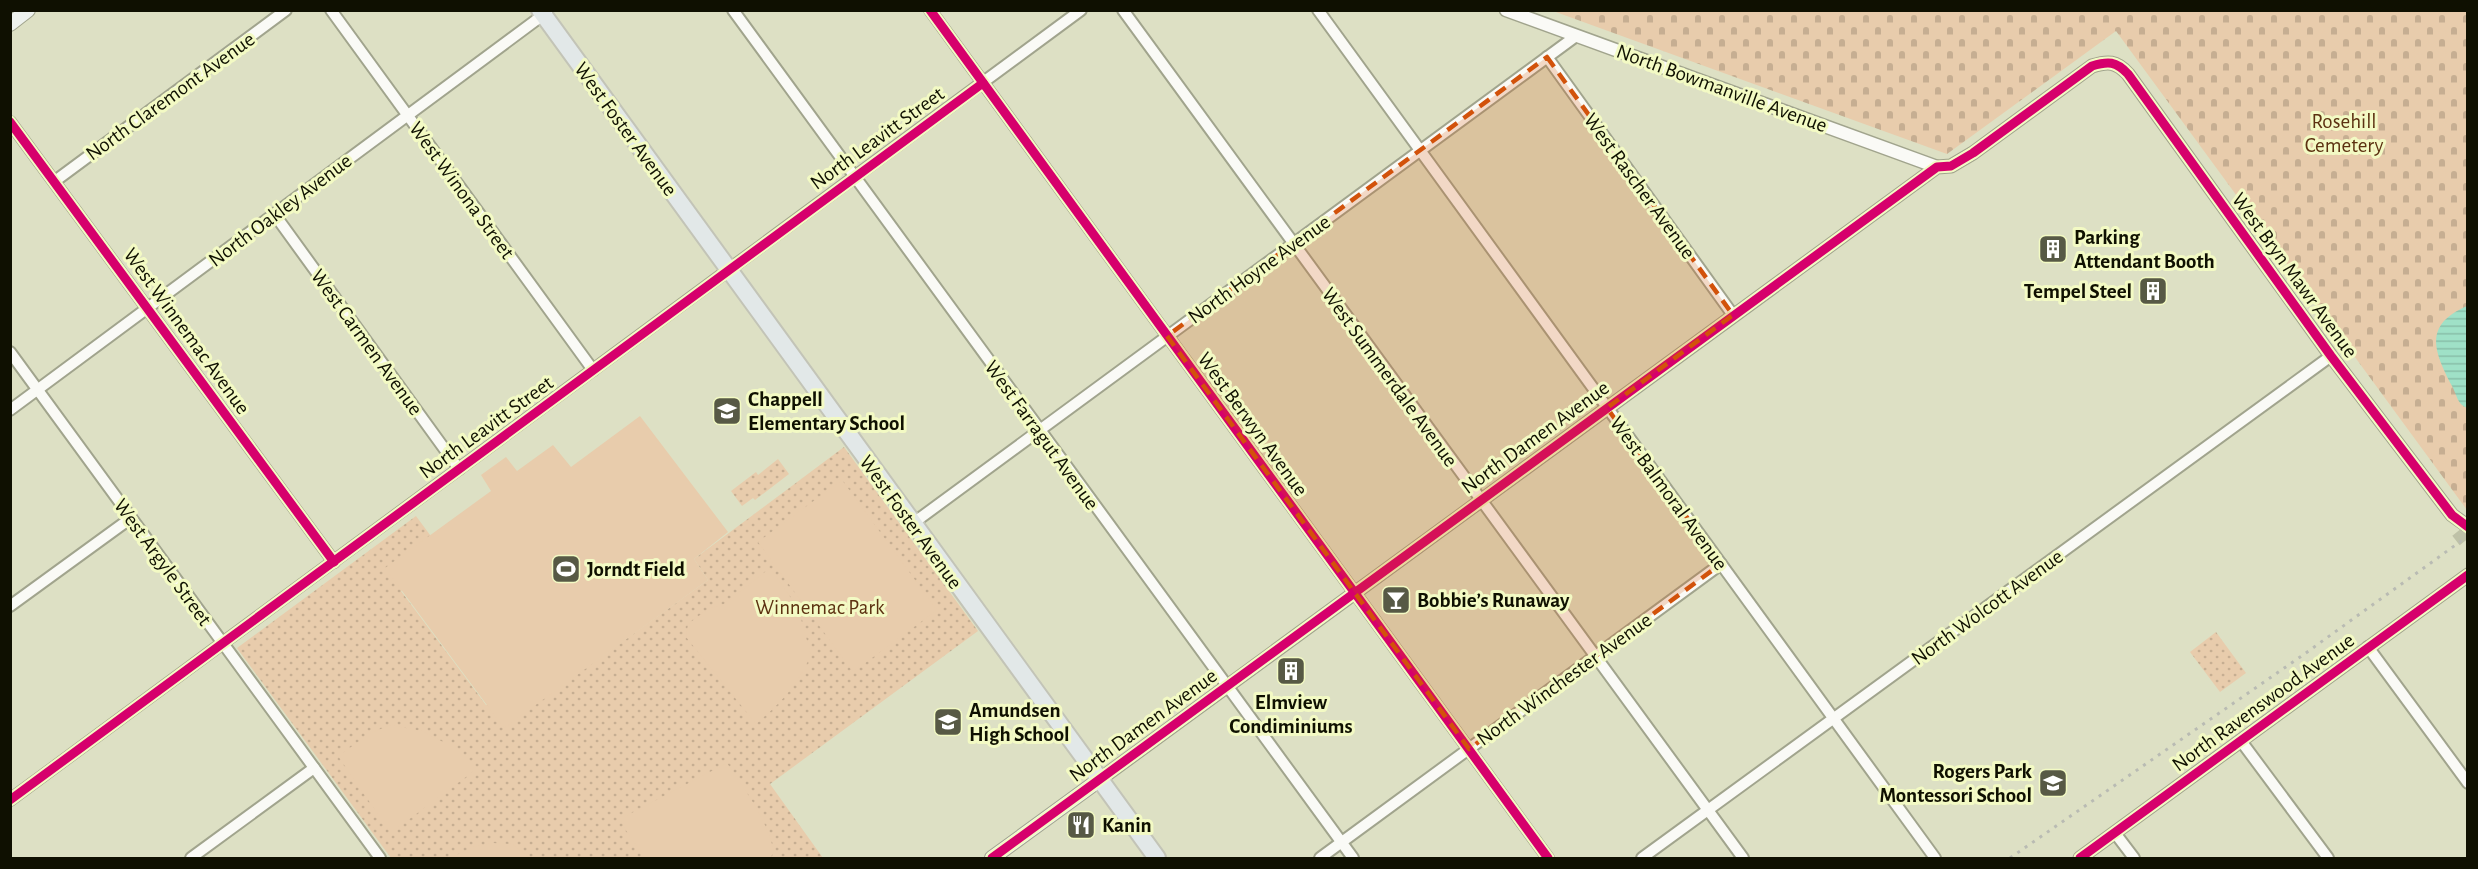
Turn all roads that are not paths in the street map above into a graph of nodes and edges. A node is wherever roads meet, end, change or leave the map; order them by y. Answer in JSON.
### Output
{"nodes":[{"id":1,"x":28,"y":10,"type":"edge"},
{"id":2,"x":286,"y":10,"type":"edge"},
{"id":3,"x":331,"y":10,"type":"edge"},
{"id":4,"x":733,"y":10,"type":"edge"},
{"id":5,"x":930,"y":10,"type":"edge"},
{"id":6,"x":1081,"y":10,"type":"edge"},
{"id":7,"x":1123,"y":10,"type":"edge"},
{"id":8,"x":1318,"y":10,"type":"edge"},
{"id":9,"x":1506,"y":10,"type":"edge"},
{"id":10,"x":544,"y":12,"type":"edge"},
{"id":11,"x":10,"y":24,"type":"edge"},
{"id":12,"x":1576,"y":36,"type":"junction"},
{"id":13,"x":1547,"y":57,"type":"junction"},
{"id":14,"x":2107,"y":62,"type":"joint"},
{"id":15,"x":983,"y":83,"type":"junction"},
{"id":16,"x":408,"y":116,"type":"junction"},
{"id":17,"x":10,"y":122,"type":"edge"},
{"id":18,"x":1420,"y":151,"type":"junction"},
{"id":19,"x":1937,"y":166,"type":"junction"},
{"id":20,"x":854,"y":178,"type":"junction"},
{"id":21,"x":55,"y":181,"type":"junction"},
{"id":22,"x":274,"y":215,"type":"junction"},
{"id":23,"x":1293,"y":244,"type":"junction"},
{"id":24,"x":729,"y":270,"type":"junction"},
{"id":25,"x":148,"y":309,"type":"junction"},
{"id":26,"x":1733,"y":315,"type":"junction"},
{"id":27,"x":1167,"y":336,"type":"junction"},
{"id":28,"x":10,"y":352,"type":"edge"},
{"id":29,"x":2331,"y":356,"type":"junction"},
{"id":30,"x":593,"y":370,"type":"junction"},
{"id":31,"x":38,"y":390,"type":"junction"},
{"id":32,"x":1607,"y":408,"type":"junction"},
{"id":33,"x":10,"y":410,"type":"edge"},
{"id":34,"x":1039,"y":430,"type":"junction"},
{"id":35,"x":459,"y":469,"type":"junction"},
{"id":36,"x":1480,"y":500,"type":"junction"},
{"id":37,"x":131,"y":518,"type":"junction"},
{"id":38,"x":912,"y":524,"type":"junction"},
{"id":39,"x":2462,"y":529,"type":"tunnel mouth"},
{"id":40,"x":334,"y":562,"type":"junction"},
{"id":41,"x":1721,"y":564,"type":"junction"},
{"id":42,"x":2468,"y":575,"type":"edge"},
{"id":43,"x":1354,"y":592,"type":"junction"},
{"id":44,"x":10,"y":606,"type":"edge"},
{"id":45,"x":223,"y":643,"type":"junction"},
{"id":46,"x":2368,"y":647,"type":"junction"},
{"id":47,"x":1595,"y":657,"type":"junction"},
{"id":48,"x":1227,"y":686,"type":"junction"},
{"id":49,"x":1833,"y":719,"type":"junction"},
{"id":50,"x":2241,"y":741,"type":"junction"},
{"id":51,"x":1468,"y":749,"type":"junction"},
{"id":52,"x":314,"y":768,"type":"junction"},
{"id":53,"x":1099,"y":780,"type":"junction"},
{"id":54,"x":2468,"y":783,"type":"edge"},
{"id":55,"x":10,"y":800,"type":"edge"},
{"id":56,"x":1708,"y":811,"type":"junction"},
{"id":57,"x":2115,"y":833,"type":"junction"},
{"id":58,"x":1341,"y":843,"type":"junction"},
{"id":59,"x":191,"y":858,"type":"edge"},
{"id":60,"x":380,"y":858,"type":"edge"},
{"id":61,"x":992,"y":858,"type":"edge"},
{"id":62,"x":1157,"y":858,"type":"edge"},
{"id":63,"x":1320,"y":858,"type":"edge"},
{"id":64,"x":1353,"y":858,"type":"edge"},
{"id":65,"x":1548,"y":858,"type":"edge"},
{"id":66,"x":1642,"y":858,"type":"edge"},
{"id":67,"x":1743,"y":858,"type":"edge"},
{"id":68,"x":1935,"y":858,"type":"edge"},
{"id":69,"x":2080,"y":858,"type":"edge"},
{"id":70,"x":2134,"y":858,"type":"edge"},
{"id":71,"x":2328,"y":858,"type":"edge"}],
"edges":[{"from":1,"to":11,"type":"main road"},
{"from":2,"to":21,"type":"street","name":"North Claremont Avenue"},
{"from":3,"to":16,"type":"street","name":"West Winona Street"},
{"from":4,"to":20,"type":"street","name":"West Farragut Avenue"},
{"from":5,"to":15,"type":"street","name":"West Berwyn Avenue"},
{"from":6,"to":15,"type":"street","name":"North Leavitt Street"},
{"from":7,"to":23,"type":"street","name":"West Summerdale Avenue"},
{"from":8,"to":18,"type":"street","name":"West Balmoral Avenue"},
{"from":9,"to":12,"type":"street","name":"North Bowmanville Avenue"},
{"from":10,"to":16,"type":"street","name":"North Oakley Avenue"},
{"from":10,"to":24,"type":"main road","name":"West Foster Avenue"},
{"from":12,"to":13,"type":"street","name":"North Hoyne Avenue"},
{"from":12,"to":19,"type":"street","name":"North Bowmanville Avenue"},
{"from":13,"to":18,"type":"street","name":"North Hoyne Avenue"},
{"from":13,"to":26,"type":"street","name":"West Rascher Avenue"},
{"from":14,"to":19,"type":"street","name":"North Damen Avenue"},
{"from":14,"to":29,"type":"street","name":"West Bryn Mawr Avenue"},
{"from":15,"to":20,"type":"street","name":"North Leavitt Street"},
{"from":15,"to":27,"type":"street","name":"West Berwyn Avenue"},
{"from":16,"to":22,"type":"street","name":"North Oakley Avenue"},
{"from":16,"to":30,"type":"street","name":"West Winona Street"},
{"from":17,"to":21,"type":"street","name":"West Winnemac Avenue"},
{"from":18,"to":23,"type":"street","name":"North Hoyne Avenue"},
{"from":18,"to":32,"type":"street","name":"West Balmoral Avenue"},
{"from":19,"to":26,"type":"street","name":"North Damen Avenue"},
{"from":20,"to":24,"type":"street","name":"North Leavitt Street"},
{"from":20,"to":34,"type":"street","name":"West Farragut Avenue"},
{"from":21,"to":25,"type":"street","name":"West Winnemac Avenue"},
{"from":22,"to":25,"type":"street","name":"North Oakley Avenue"},
{"from":22,"to":35,"type":"street","name":"West Carmen Avenue"},
{"from":23,"to":27,"type":"street","name":"North Hoyne Avenue"},
{"from":23,"to":36,"type":"street","name":"West Summerdale Avenue"},
{"from":24,"to":30,"type":"street","name":"North Leavitt Street"},
{"from":24,"to":38,"type":"main road","name":"West Foster Avenue"},
{"from":25,"to":31,"type":"street","name":"North Oakley Avenue"},
{"from":25,"to":40,"type":"street","name":"West Winnemac Avenue"},
{"from":26,"to":32,"type":"street","name":"North Damen Avenue"},
{"from":27,"to":34,"type":"street","name":"North Hoyne Avenue"},
{"from":27,"to":43,"type":"street","name":"West Berwyn Avenue"},
{"from":28,"to":31,"type":"street","name":"West Argyle Street"},
{"from":29,"to":39,"type":"street","name":"West Bryn Mawr Avenue"},
{"from":29,"to":49,"type":"street","name":"North Wolcott Avenue"},
{"from":30,"to":35,"type":"street","name":"North Leavitt Street"},
{"from":31,"to":33,"type":"street","name":"North Oakley Avenue"},
{"from":31,"to":37,"type":"street","name":"West Argyle Street"},
{"from":32,"to":36,"type":"street","name":"North Damen Avenue"},
{"from":32,"to":41,"type":"street","name":"West Balmoral Avenue"},
{"from":34,"to":38,"type":"street","name":"North Hoyne Avenue"},
{"from":34,"to":48,"type":"street","name":"West Farragut Avenue"},
{"from":35,"to":40,"type":"street","name":"North Leavitt Street"},
{"from":36,"to":43,"type":"street","name":"North Damen Avenue"},
{"from":36,"to":47,"type":"street","name":"West Summerdale Avenue"},
{"from":37,"to":44,"type":"street"},
{"from":37,"to":45,"type":"street","name":"West Argyle Street"},
{"from":38,"to":53,"type":"main road","name":"West Foster Avenue"},
{"from":40,"to":45,"type":"street","name":"North Leavitt Street"},
{"from":41,"to":47,"type":"street","name":"North Winchester Avenue"},
{"from":41,"to":49,"type":"street","name":"West Balmoral Avenue"},
{"from":42,"to":46,"type":"street","name":"North Ravenswood Avenue"},
{"from":43,"to":48,"type":"street","name":"North Damen Avenue"},
{"from":43,"to":51,"type":"street","name":"West Berwyn Avenue"},
{"from":45,"to":52,"type":"street","name":"West Argyle Street"},
{"from":45,"to":55,"type":"street","name":"North Leavitt Street"},
{"from":46,"to":50,"type":"street","name":"North Ravenswood Avenue"},
{"from":46,"to":54,"type":"street"},
{"from":47,"to":51,"type":"street","name":"North Winchester Avenue"},
{"from":47,"to":56,"type":"street","name":"West Summerdale Avenue"},
{"from":48,"to":53,"type":"street","name":"North Damen Avenue"},
{"from":48,"to":58,"type":"street","name":"West Farragut Avenue"},
{"from":49,"to":56,"type":"street","name":"North Wolcott Avenue"},
{"from":49,"to":68,"type":"street","name":"West Balmoral Avenue"},
{"from":50,"to":57,"type":"street","name":"North Ravenswood Avenue"},
{"from":50,"to":71,"type":"street"},
{"from":51,"to":58,"type":"street","name":"North Winchester Avenue"},
{"from":51,"to":65,"type":"street","name":"West Berwyn Avenue"},
{"from":52,"to":59,"type":"street"},
{"from":52,"to":60,"type":"street","name":"West Argyle Street"},
{"from":53,"to":61,"type":"main road","name":"North Damen Avenue"},
{"from":53,"to":62,"type":"main road","name":"West Foster Avenue"},
{"from":56,"to":66,"type":"street","name":"North Wolcott Avenue"},
{"from":56,"to":67,"type":"street","name":"West Summerdale Avenue"},
{"from":57,"to":69,"type":"street","name":"North Ravenswood Avenue"},
{"from":57,"to":70,"type":"street"},
{"from":58,"to":63,"type":"street","name":"North Winchester Avenue"},
{"from":58,"to":64,"type":"street","name":"West Farragut Avenue"}]}
